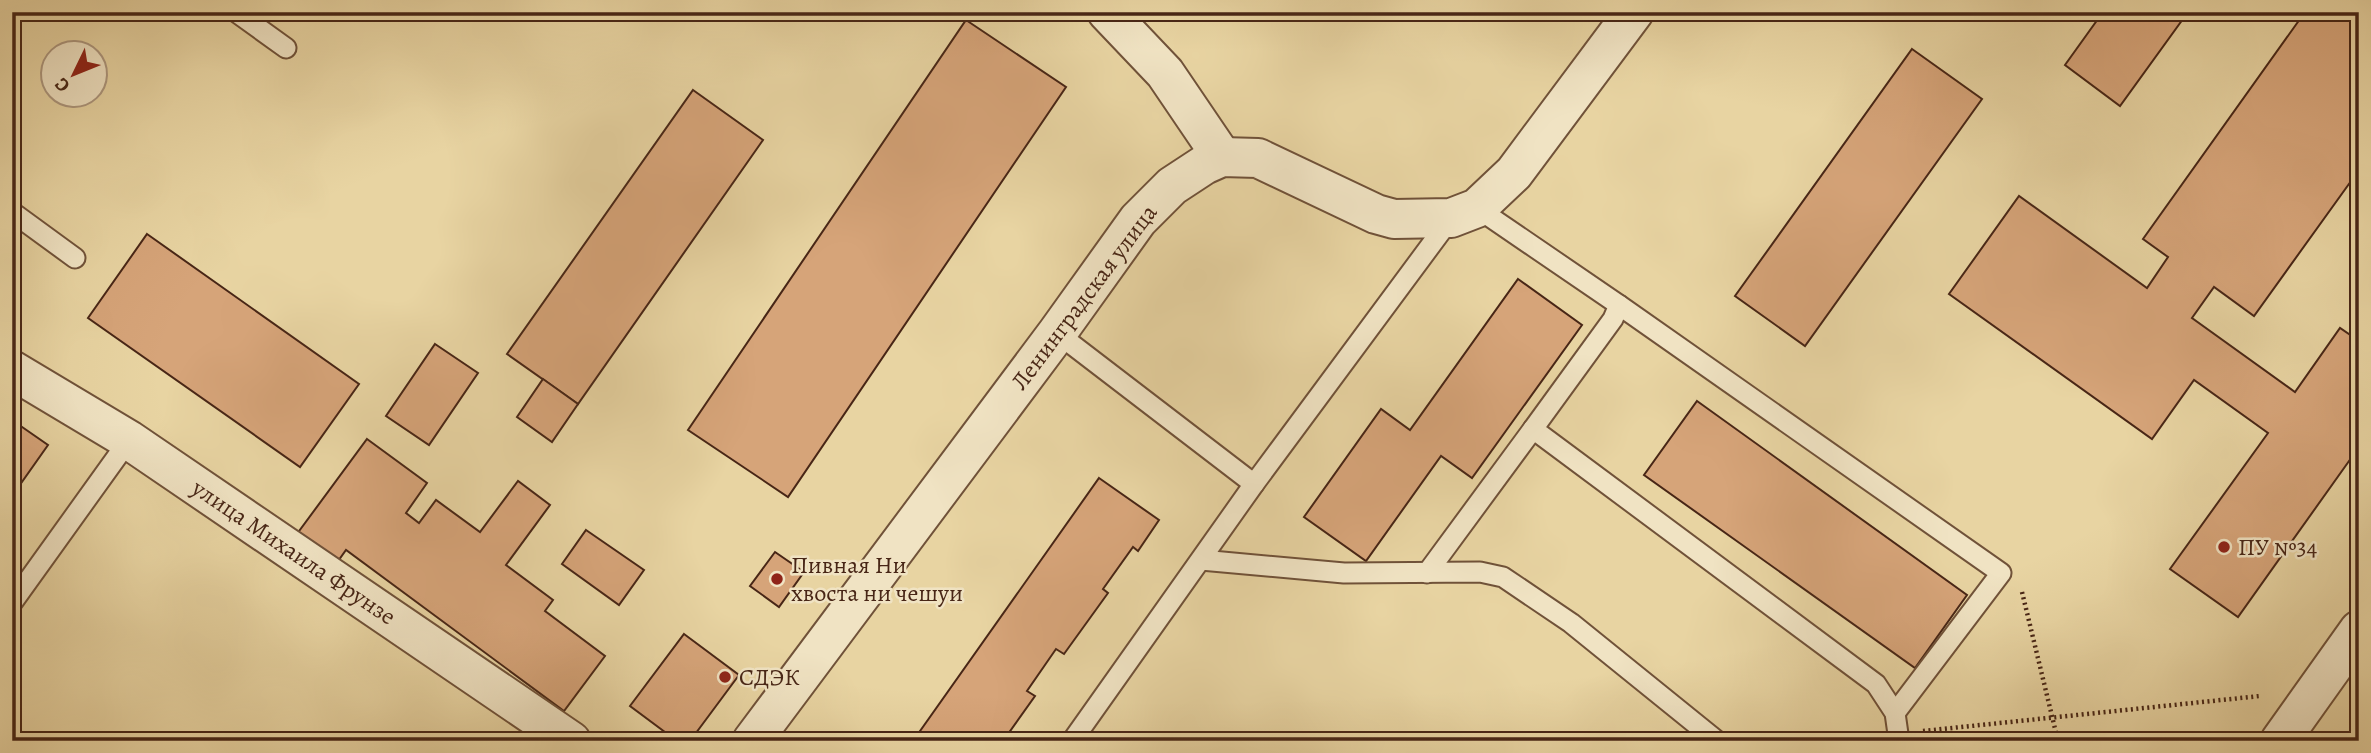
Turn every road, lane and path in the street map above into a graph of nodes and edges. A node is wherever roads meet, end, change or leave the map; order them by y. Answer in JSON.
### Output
{"nodes":[{"id":1,"x":236,"y":12,"type":"edge"},
{"id":2,"x":1107,"y":12,"type":"edge"},
{"id":3,"x":1633,"y":12,"type":"edge"},
{"id":4,"x":286,"y":48,"type":"dead end"},
{"id":5,"x":1222,"y":158,"type":"junction"},
{"id":6,"x":12,"y":212,"type":"edge"},
{"id":7,"x":1464,"y":213,"type":"junction"},
{"id":8,"x":75,"y":258,"type":"dead end"},
{"id":9,"x":1619,"y":305,"type":"junction"},
{"id":10,"x":1057,"y":333,"type":"junction"},
{"id":11,"x":12,"y":370,"type":"edge"},
{"id":12,"x":1533,"y":429,"type":"junction"},
{"id":13,"x":128,"y":440,"type":"junction"},
{"id":14,"x":1254,"y":484,"type":"junction"},
{"id":15,"x":1201,"y":560,"type":"junction"},
{"id":16,"x":1427,"y":573,"type":"junction"},
{"id":17,"x":2001,"y":573,"type":"junction"},
{"id":18,"x":12,"y":603,"type":"edge"},
{"id":19,"x":2359,"y":630,"type":"edge"},
{"id":20,"x":2260,"y":696,"type":"dead end"},
{"id":21,"x":1895,"y":713,"type":"junction"},
{"id":22,"x":2053,"y":718,"type":"junction"},
{"id":23,"x":1899,"y":737,"type":"edge"},
{"id":24,"x":571,"y":741,"type":"edge"},
{"id":25,"x":752,"y":741,"type":"edge"},
{"id":26,"x":1072,"y":741,"type":"edge"},
{"id":27,"x":1717,"y":741,"type":"edge"},
{"id":28,"x":2058,"y":741,"type":"edge"},
{"id":29,"x":2280,"y":741,"type":"edge"}],
"edges":[{"from":1,"to":4,"type":"lane"},
{"from":2,"to":5,"type":"street"},
{"from":3,"to":7,"type":"street"},
{"from":5,"to":7,"type":"street","name":"Ленинградская улица"},
{"from":5,"to":10,"type":"street","name":"Ленинградская улица"},
{"from":6,"to":8,"type":"lane"},
{"from":7,"to":9,"type":"lane"},
{"from":7,"to":14,"type":"lane"},
{"from":9,"to":12,"type":"lane"},
{"from":9,"to":17,"type":"lane"},
{"from":10,"to":14,"type":"lane"},
{"from":10,"to":25,"type":"street","name":"Ленинградская улица"},
{"from":11,"to":13,"type":"street","name":"улица Михаила Фрунзе"},
{"from":12,"to":16,"type":"lane"},
{"from":12,"to":21,"type":"lane"},
{"from":13,"to":18,"type":"lane"},
{"from":13,"to":24,"type":"street","name":"улица Михаила Фрунзе"},
{"from":14,"to":15,"type":"lane"},
{"from":15,"to":16,"type":"lane"},
{"from":15,"to":26,"type":"lane"},
{"from":16,"to":27,"type":"lane"},
{"from":17,"to":21,"type":"lane"},
{"from":17,"to":22,"type":"path"},
{"from":19,"to":29,"type":"street"},
{"from":20,"to":22,"type":"path"},
{"from":21,"to":23,"type":"lane"},
{"from":22,"to":23,"type":"path"},
{"from":22,"to":28,"type":"path"}]}
